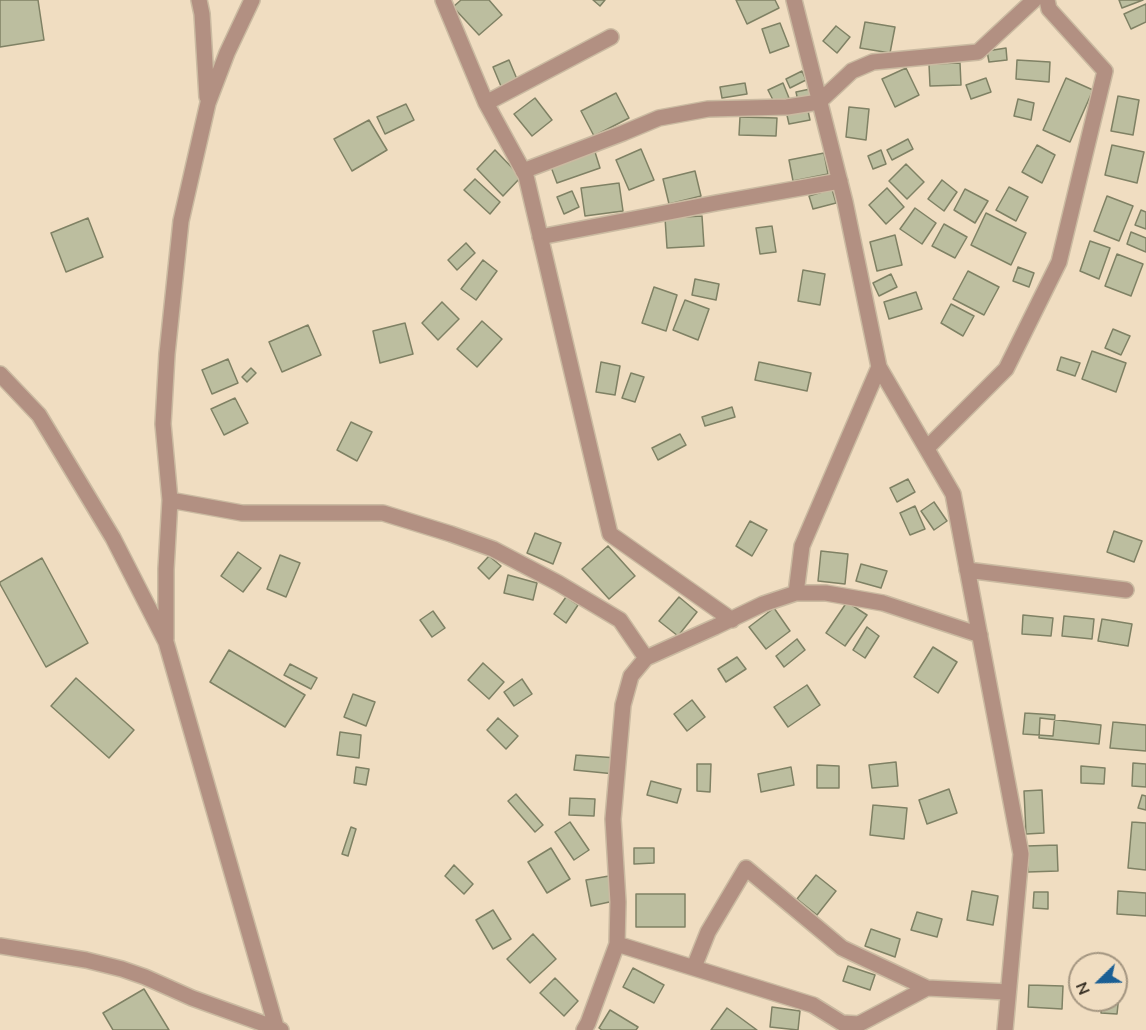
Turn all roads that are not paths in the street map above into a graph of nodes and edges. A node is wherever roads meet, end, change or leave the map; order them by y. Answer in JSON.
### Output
{"nodes":[{"id":1,"x":199,"y":0,"type":"edge"},
{"id":2,"x":252,"y":0,"type":"edge"},
{"id":3,"x":443,"y":0,"type":"edge"},
{"id":4,"x":794,"y":0,"type":"edge"},
{"id":5,"x":1034,"y":0,"type":"edge"},
{"id":6,"x":1047,"y":0,"type":"edge"},
{"id":7,"x":611,"y":37,"type":"dead end"},
{"id":8,"x":819,"y":102,"type":"junction"},
{"id":9,"x":208,"y":103,"type":"junction"},
{"id":10,"x":486,"y":104,"type":"junction"},
{"id":11,"x":523,"y":171,"type":"junction"},
{"id":12,"x":840,"y":181,"type":"junction"},
{"id":13,"x":540,"y":237,"type":"junction"},
{"id":14,"x":879,"y":367,"type":"junction"},
{"id":15,"x":0,"y":374,"type":"edge"},
{"id":16,"x":927,"y":448,"type":"junction"},
{"id":17,"x":170,"y":500,"type":"junction"},
{"id":18,"x":968,"y":570,"type":"junction"},
{"id":19,"x":1126,"y":590,"type":"dead end"},
{"id":20,"x":796,"y":593,"type":"junction"},
{"id":21,"x":732,"y":620,"type":"junction"},
{"id":22,"x":980,"y":635,"type":"junction"},
{"id":23,"x":166,"y":642,"type":"junction"},
{"id":24,"x":646,"y":658,"type":"junction"},
{"id":25,"x":617,"y":944,"type":"junction"},
{"id":26,"x":0,"y":946,"type":"edge"},
{"id":27,"x":694,"y":967,"type":"junction"},
{"id":28,"x":927,"y":988,"type":"junction"},
{"id":29,"x":1008,"y":992,"type":"junction"},
{"id":30,"x":279,"y":1030,"type":"edge"},
{"id":31,"x":584,"y":1030,"type":"edge"},
{"id":32,"x":1005,"y":1030,"type":"edge"}],
"edges":[{"from":1,"to":9,"type":"street"},
{"from":2,"to":9,"type":"street"},
{"from":3,"to":10,"type":"street"},
{"from":4,"to":8,"type":"street"},
{"from":5,"to":8,"type":"street"},
{"from":6,"to":16,"type":"street"},
{"from":7,"to":10,"type":"street"},
{"from":8,"to":11,"type":"street"},
{"from":8,"to":12,"type":"street"},
{"from":9,"to":17,"type":"street"},
{"from":10,"to":11,"type":"street"},
{"from":11,"to":13,"type":"street"},
{"from":12,"to":13,"type":"street"},
{"from":12,"to":14,"type":"street"},
{"from":13,"to":21,"type":"street"},
{"from":14,"to":16,"type":"street"},
{"from":14,"to":20,"type":"street"},
{"from":15,"to":23,"type":"street"},
{"from":16,"to":18,"type":"street"},
{"from":17,"to":23,"type":"street"},
{"from":17,"to":24,"type":"street"},
{"from":18,"to":19,"type":"street"},
{"from":18,"to":22,"type":"street"},
{"from":20,"to":21,"type":"street"},
{"from":20,"to":22,"type":"street"},
{"from":21,"to":24,"type":"street"},
{"from":22,"to":29,"type":"street"},
{"from":23,"to":30,"type":"street"},
{"from":24,"to":25,"type":"street"},
{"from":25,"to":27,"type":"street"},
{"from":25,"to":31,"type":"street"},
{"from":26,"to":30,"type":"street"},
{"from":27,"to":28,"type":"street"},
{"from":27,"to":28,"type":"street"},
{"from":28,"to":29,"type":"street"},
{"from":29,"to":32,"type":"street"}]}
